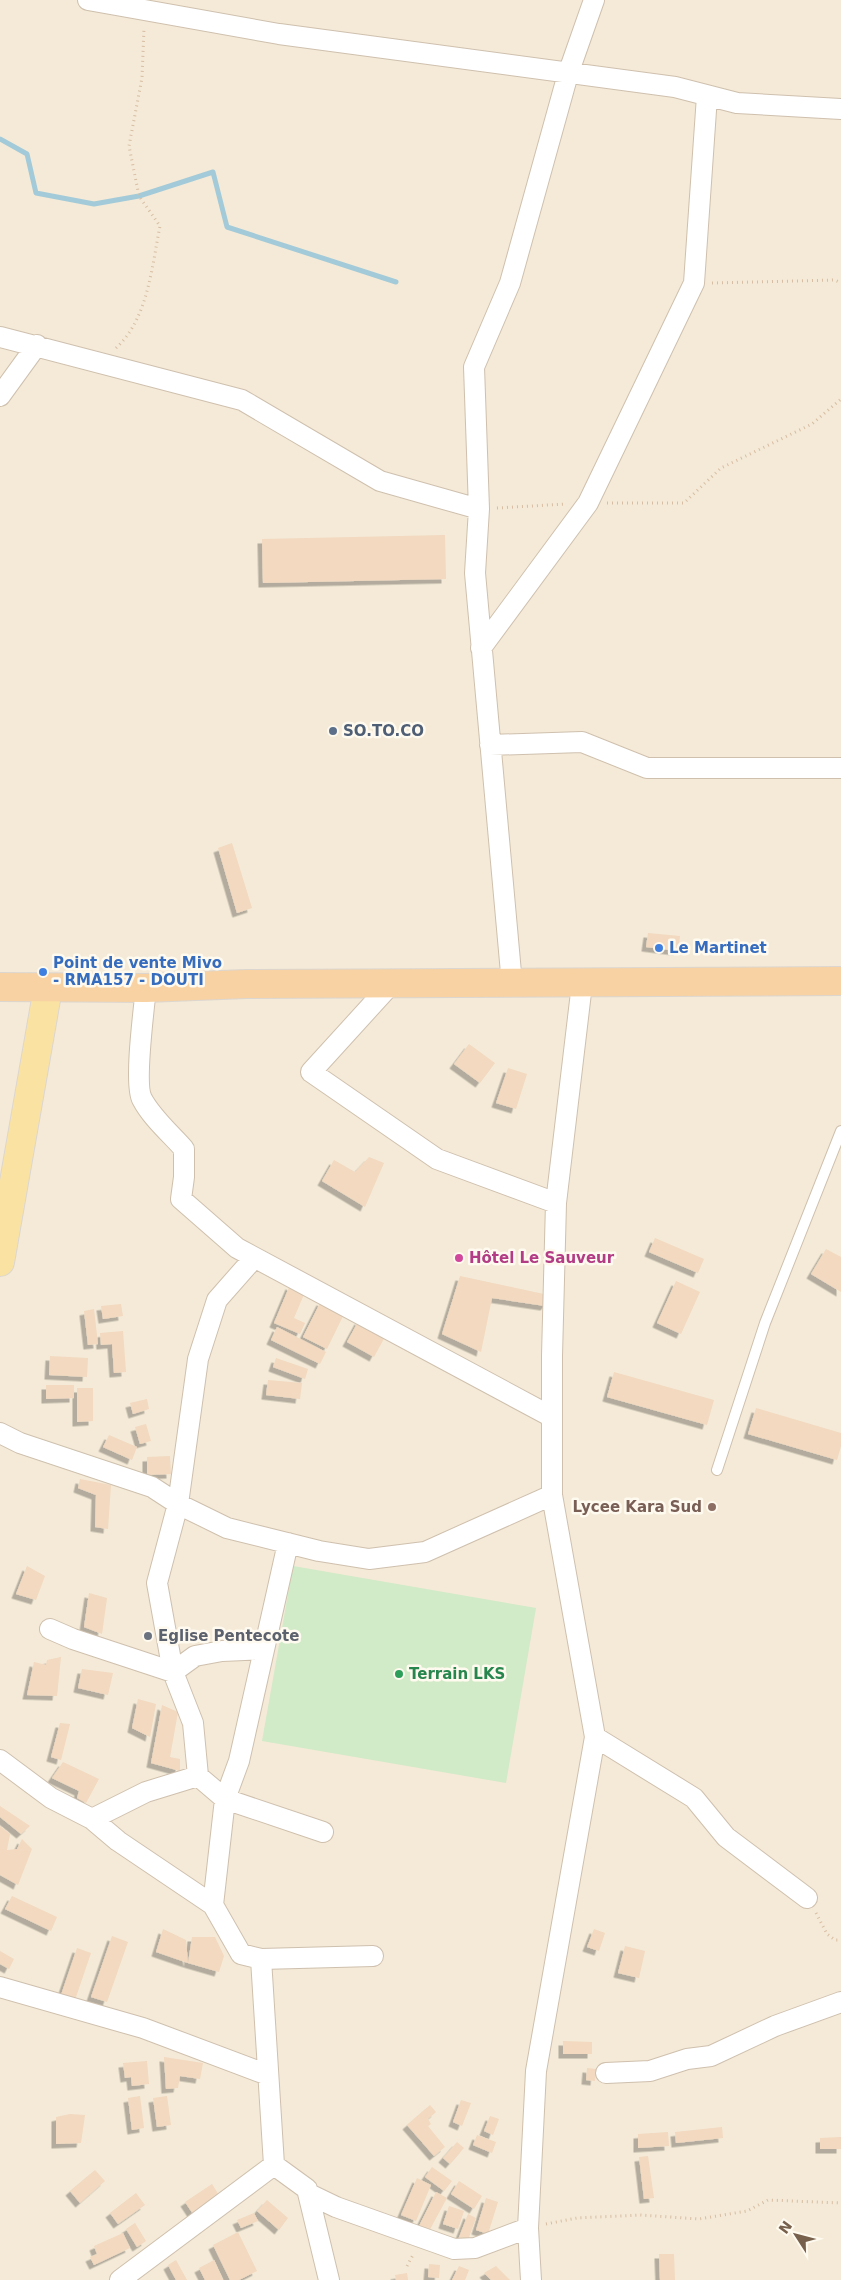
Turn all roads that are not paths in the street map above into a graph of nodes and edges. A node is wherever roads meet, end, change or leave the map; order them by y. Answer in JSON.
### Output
{"nodes":[{"id":1,"x":88,"y":0,"type":"edge"},
{"id":2,"x":594,"y":0,"type":"edge"},
{"id":3,"x":568,"y":74,"type":"junction"},
{"id":4,"x":707,"y":96,"type":"junction"},
{"id":5,"x":841,"y":109,"type":"edge"},
{"id":6,"x":0,"y":337,"type":"edge"},
{"id":7,"x":37,"y":345,"type":"junction"},
{"id":8,"x":0,"y":396,"type":"edge"},
{"id":9,"x":479,"y":509,"type":"junction"},
{"id":10,"x":481,"y":648,"type":"junction"},
{"id":11,"x":490,"y":745,"type":"junction"},
{"id":12,"x":841,"y":768,"type":"edge"},
{"id":13,"x":841,"y":981,"type":"edge"},
{"id":14,"x":392,"y":983,"type":"junction"},
{"id":15,"x":512,"y":984,"type":"junction"},
{"id":16,"x":582,"y":984,"type":"junction"},
{"id":17,"x":0,"y":987,"type":"edge"},
{"id":18,"x":48,"y":988,"type":"junction"},
{"id":19,"x":146,"y":988,"type":"junction"},
{"id":20,"x":841,"y":1131,"type":"edge"},
{"id":21,"x":556,"y":1203,"type":"junction"},
{"id":22,"x":254,"y":1258,"type":"junction"},
{"id":23,"x":0,"y":1262,"type":"edge"},
{"id":24,"x":552,"y":1417,"type":"junction"},
{"id":25,"x":0,"y":1433,"type":"edge"},
{"id":26,"x":717,"y":1470,"type":"dead end"},
{"id":27,"x":552,"y":1495,"type":"junction"},
{"id":28,"x":178,"y":1504,"type":"junction"},
{"id":29,"x":288,"y":1543,"type":"junction"},
{"id":30,"x":50,"y":1629,"type":"dead end"},
{"id":31,"x":264,"y":1650,"type":"junction"},
{"id":32,"x":173,"y":1672,"type":"junction"},
{"id":33,"x":595,"y":1737,"type":"junction"},
{"id":34,"x":0,"y":1760,"type":"edge"},
{"id":35,"x":198,"y":1776,"type":"junction"},
{"id":36,"x":225,"y":1799,"type":"junction"},
{"id":37,"x":92,"y":1819,"type":"junction"},
{"id":38,"x":323,"y":1832,"type":"dead end"},
{"id":39,"x":807,"y":1898,"type":"road end"},
{"id":40,"x":213,"y":1904,"type":"junction"},
{"id":41,"x":373,"y":1956,"type":"dead end"},
{"id":42,"x":261,"y":1959,"type":"junction"},
{"id":43,"x":0,"y":1987,"type":"edge"},
{"id":44,"x":841,"y":2002,"type":"edge"},
{"id":45,"x":606,"y":2073,"type":"dead end"},
{"id":46,"x":268,"y":2075,"type":"junction"},
{"id":47,"x":274,"y":2165,"type":"junction"},
{"id":48,"x":308,"y":2194,"type":"junction"},
{"id":49,"x":528,"y":2228,"type":"junction"},
{"id":50,"x":120,"y":2280,"type":"edge"},
{"id":51,"x":329,"y":2280,"type":"edge"},
{"id":52,"x":530,"y":2280,"type":"edge"}],
"edges":[{"from":1,"to":3,"type":"street"},
{"from":2,"to":3,"type":"street"},
{"from":3,"to":4,"type":"street"},
{"from":3,"to":9,"type":"street"},
{"from":4,"to":5,"type":"street"},
{"from":4,"to":10,"type":"street"},
{"from":6,"to":7,"type":"street"},
{"from":7,"to":8,"type":"street"},
{"from":7,"to":9,"type":"street"},
{"from":9,"to":10,"type":"street"},
{"from":10,"to":11,"type":"street"},
{"from":11,"to":12,"type":"street"},
{"from":11,"to":15,"type":"street"},
{"from":13,"to":16,"type":"highway"},
{"from":14,"to":15,"type":"highway"},
{"from":14,"to":19,"type":"highway"},
{"from":14,"to":21,"type":"street"},
{"from":15,"to":16,"type":"highway"},
{"from":16,"to":21,"type":"street"},
{"from":17,"to":18,"type":"highway"},
{"from":18,"to":19,"type":"highway"},
{"from":18,"to":23,"type":"main road"},
{"from":19,"to":22,"type":"street"},
{"from":20,"to":26,"type":"lane"},
{"from":21,"to":24,"type":"street"},
{"from":22,"to":24,"type":"street"},
{"from":22,"to":28,"type":"street"},
{"from":24,"to":27,"type":"street"},
{"from":25,"to":28,"type":"street"},
{"from":27,"to":29,"type":"street"},
{"from":27,"to":33,"type":"street"},
{"from":28,"to":29,"type":"street"},
{"from":28,"to":32,"type":"street"},
{"from":29,"to":31,"type":"street"},
{"from":30,"to":32,"type":"street"},
{"from":31,"to":32,"type":"street"},
{"from":31,"to":36,"type":"street"},
{"from":32,"to":35,"type":"street"},
{"from":33,"to":39,"type":"street"},
{"from":33,"to":49,"type":"street"},
{"from":34,"to":37,"type":"street"},
{"from":35,"to":36,"type":"street"},
{"from":35,"to":37,"type":"street"},
{"from":36,"to":38,"type":"street"},
{"from":36,"to":40,"type":"street"},
{"from":37,"to":40,"type":"street"},
{"from":40,"to":42,"type":"street"},
{"from":41,"to":42,"type":"street"},
{"from":42,"to":46,"type":"street"},
{"from":43,"to":46,"type":"street"},
{"from":44,"to":45,"type":"street"},
{"from":46,"to":47,"type":"street"},
{"from":47,"to":48,"type":"street"},
{"from":47,"to":50,"type":"street"},
{"from":48,"to":49,"type":"street"},
{"from":48,"to":51,"type":"street"},
{"from":49,"to":52,"type":"street"}]}
